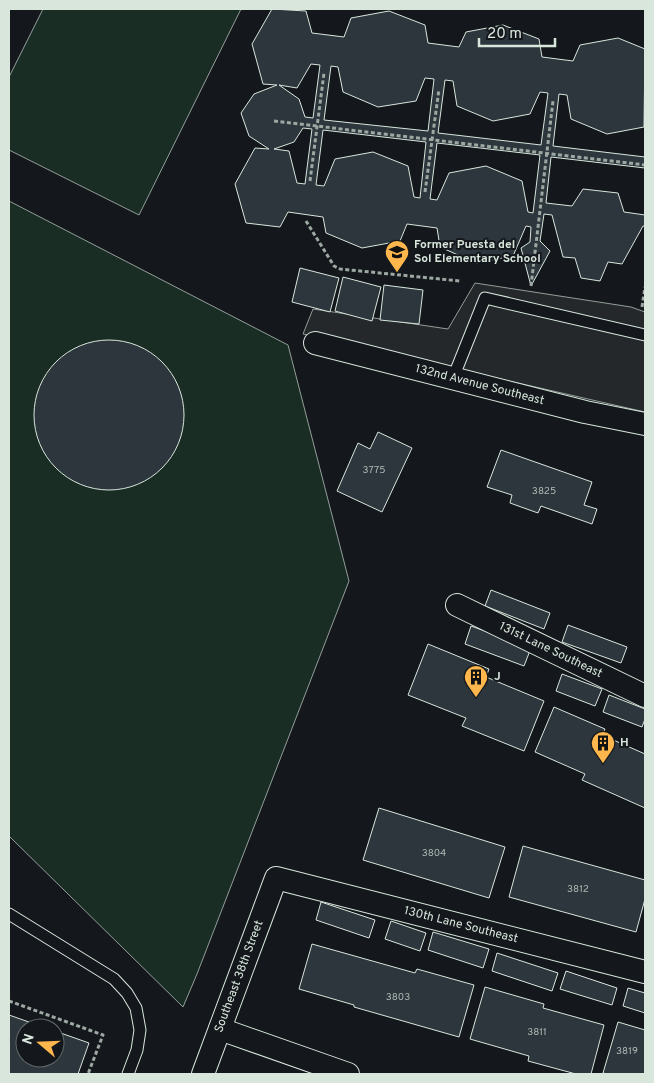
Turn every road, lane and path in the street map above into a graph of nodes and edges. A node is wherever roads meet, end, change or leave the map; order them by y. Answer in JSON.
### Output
{"nodes":[{"id":1,"x":324,"y":73,"type":"dead end"},
{"id":2,"x":440,"y":89,"type":"dead end"},
{"id":3,"x":553,"y":101,"type":"dead end"},
{"id":4,"x":274,"y":121,"type":"dead end"},
{"id":5,"x":317,"y":126,"type":"junction"},
{"id":6,"x":432,"y":140,"type":"junction"},
{"id":7,"x":547,"y":154,"type":"junction"},
{"id":8,"x":645,"y":165,"type":"edge"},
{"id":9,"x":310,"y":181,"type":"dead end"},
{"id":10,"x":425,"y":192,"type":"dead end"},
{"id":11,"x":306,"y":220,"type":"dead end"},
{"id":12,"x":460,"y":281,"type":"dead end"},
{"id":13,"x":531,"y":286,"type":"dead end"},
{"id":14,"x":645,"y":287,"type":"edge"},
{"id":15,"x":642,"y":307,"type":"dead end"},
{"id":16,"x":645,"y":335,"type":"edge"},
{"id":17,"x":315,"y":344,"type":"dead end"},
{"id":18,"x":453,"y":378,"type":"junction"},
{"id":19,"x":645,"y":424,"type":"edge"},
{"id":20,"x":456,"y":605,"type":"dead end"},
{"id":21,"x":644,"y":694,"type":"edge"},
{"id":22,"x":276,"y":878,"type":"joint"},
{"id":23,"x":9,"y":914,"type":"edge"},
{"id":24,"x":645,"y":972,"type":"edge"},
{"id":25,"x":9,"y":1001,"type":"edge"},
{"id":26,"x":220,"y":1029,"type":"junction"},
{"id":27,"x":88,"y":1074,"type":"edge"},
{"id":28,"x":128,"y":1074,"type":"edge"},
{"id":29,"x":203,"y":1074,"type":"edge"},
{"id":30,"x":348,"y":1074,"type":"edge"}],
"edges":[{"from":1,"to":5,"type":"path"},
{"from":2,"to":6,"type":"path"},
{"from":3,"to":7,"type":"path"},
{"from":4,"to":5,"type":"path"},
{"from":5,"to":6,"type":"path"},
{"from":5,"to":9,"type":"path"},
{"from":6,"to":7,"type":"path"},
{"from":6,"to":10,"type":"path"},
{"from":7,"to":8,"type":"path"},
{"from":7,"to":13,"type":"path"},
{"from":11,"to":12,"type":"path"},
{"from":14,"to":15,"type":"path"},
{"from":16,"to":18,"type":"lane"},
{"from":17,"to":18,"type":"street","name":"132nd Avenue Southeast"},
{"from":18,"to":19,"type":"street","name":"132nd Avenue Southeast"},
{"from":20,"to":21,"type":"street","name":"131st Lane Southeast"},
{"from":22,"to":24,"type":"street","name":"130th Lane Southeast"},
{"from":22,"to":26,"type":"street","name":"Southeast 38th Street"},
{"from":23,"to":28,"type":"lane"},
{"from":25,"to":27,"type":"path"},
{"from":26,"to":29,"type":"street","name":"Southeast 38th Street"},
{"from":26,"to":30,"type":"street"}]}
